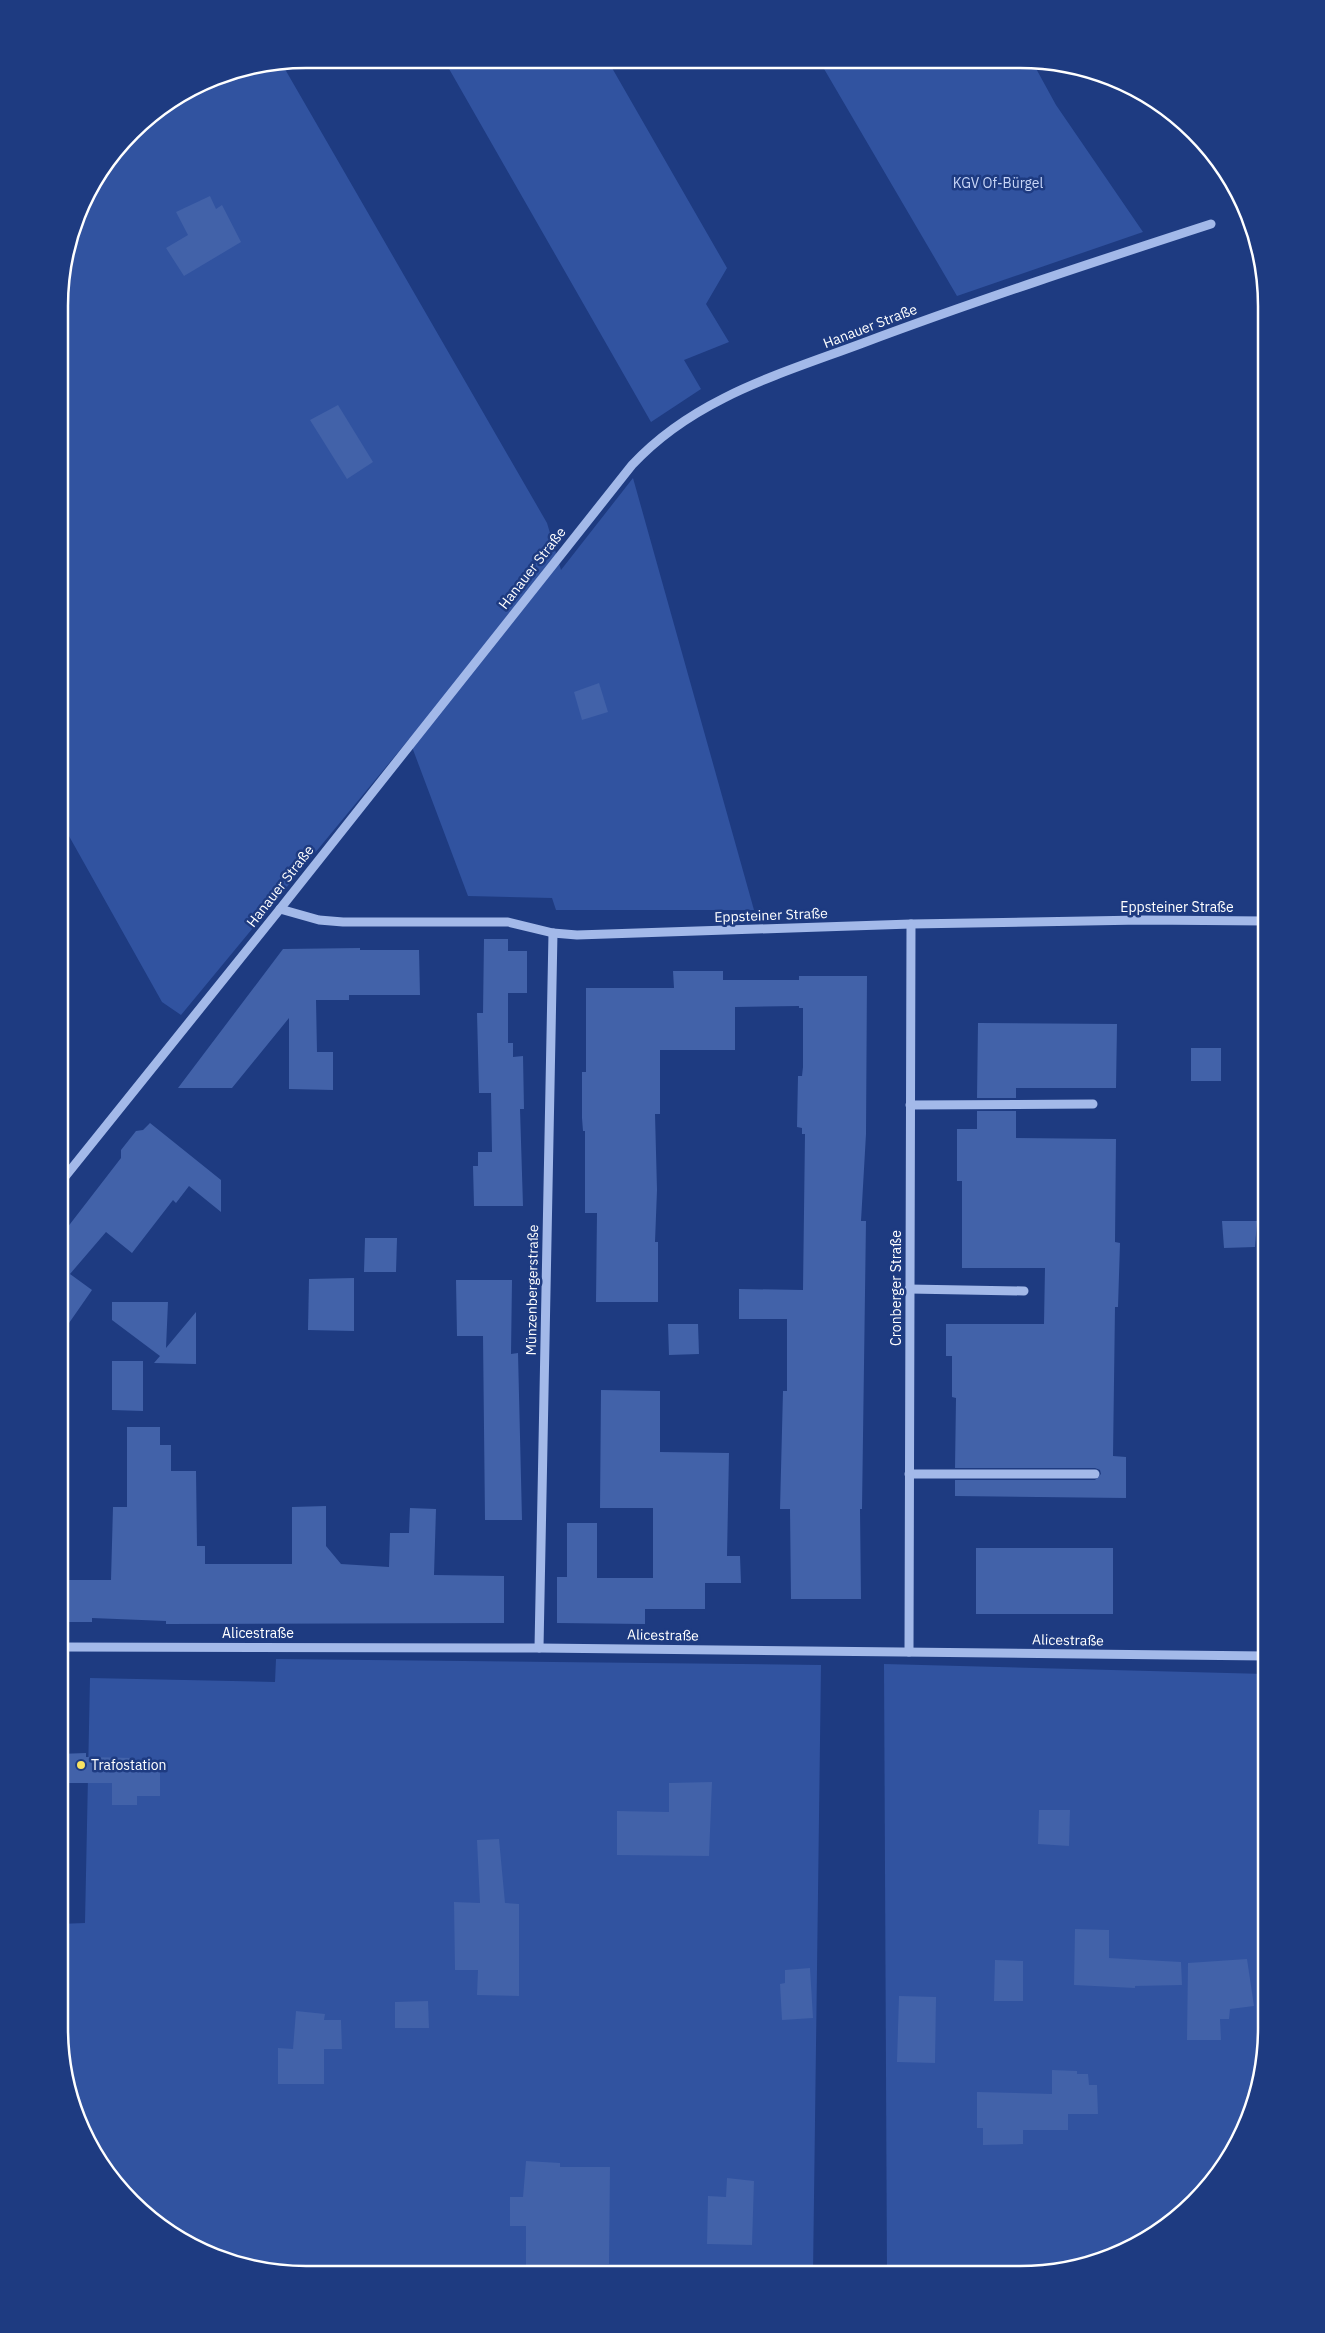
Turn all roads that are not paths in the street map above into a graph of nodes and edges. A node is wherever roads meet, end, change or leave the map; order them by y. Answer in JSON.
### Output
{"nodes":[{"id":1,"x":1211,"y":224,"type":"dead end"},
{"id":2,"x":280,"y":909,"type":"junction"},
{"id":3,"x":1258,"y":921,"type":"edge"},
{"id":4,"x":911,"y":924,"type":"junction"},
{"id":5,"x":553,"y":932,"type":"junction"},
{"id":6,"x":1093,"y":1104,"type":"dead end"},
{"id":7,"x":910,"y":1105,"type":"junction"},
{"id":8,"x":68,"y":1173,"type":"edge"},
{"id":9,"x":910,"y":1290,"type":"junction"},
{"id":10,"x":1024,"y":1291,"type":"dead end"},
{"id":11,"x":908,"y":1474,"type":"junction"},
{"id":12,"x":1095,"y":1474,"type":"dead end"},
{"id":13,"x":68,"y":1646,"type":"edge"},
{"id":14,"x":539,"y":1648,"type":"junction"},
{"id":15,"x":909,"y":1652,"type":"junction"},
{"id":16,"x":1258,"y":1656,"type":"edge"}],
"edges":[{"from":1,"to":2,"type":"street","name":"Hanauer Straße"},
{"from":2,"to":5,"type":"street","name":"Eppsteiner Straße"},
{"from":2,"to":8,"type":"street","name":"Hanauer Straße"},
{"from":3,"to":4,"type":"street","name":"Eppsteiner Straße"},
{"from":4,"to":5,"type":"street","name":"Eppsteiner Straße"},
{"from":4,"to":7,"type":"street","name":"Cronberger Straße"},
{"from":5,"to":14,"type":"street","name":"Münzenbergerstraße"},
{"from":6,"to":7,"type":"street"},
{"from":7,"to":9,"type":"street","name":"Cronberger Straße"},
{"from":9,"to":10,"type":"street"},
{"from":9,"to":11,"type":"street","name":"Cronberger Straße"},
{"from":11,"to":12,"type":"street"},
{"from":11,"to":15,"type":"street","name":"Cronberger Straße"},
{"from":13,"to":14,"type":"street","name":"Alicestraße"},
{"from":14,"to":15,"type":"street","name":"Alicestraße"},
{"from":15,"to":16,"type":"street","name":"Alicestraße"}]}
